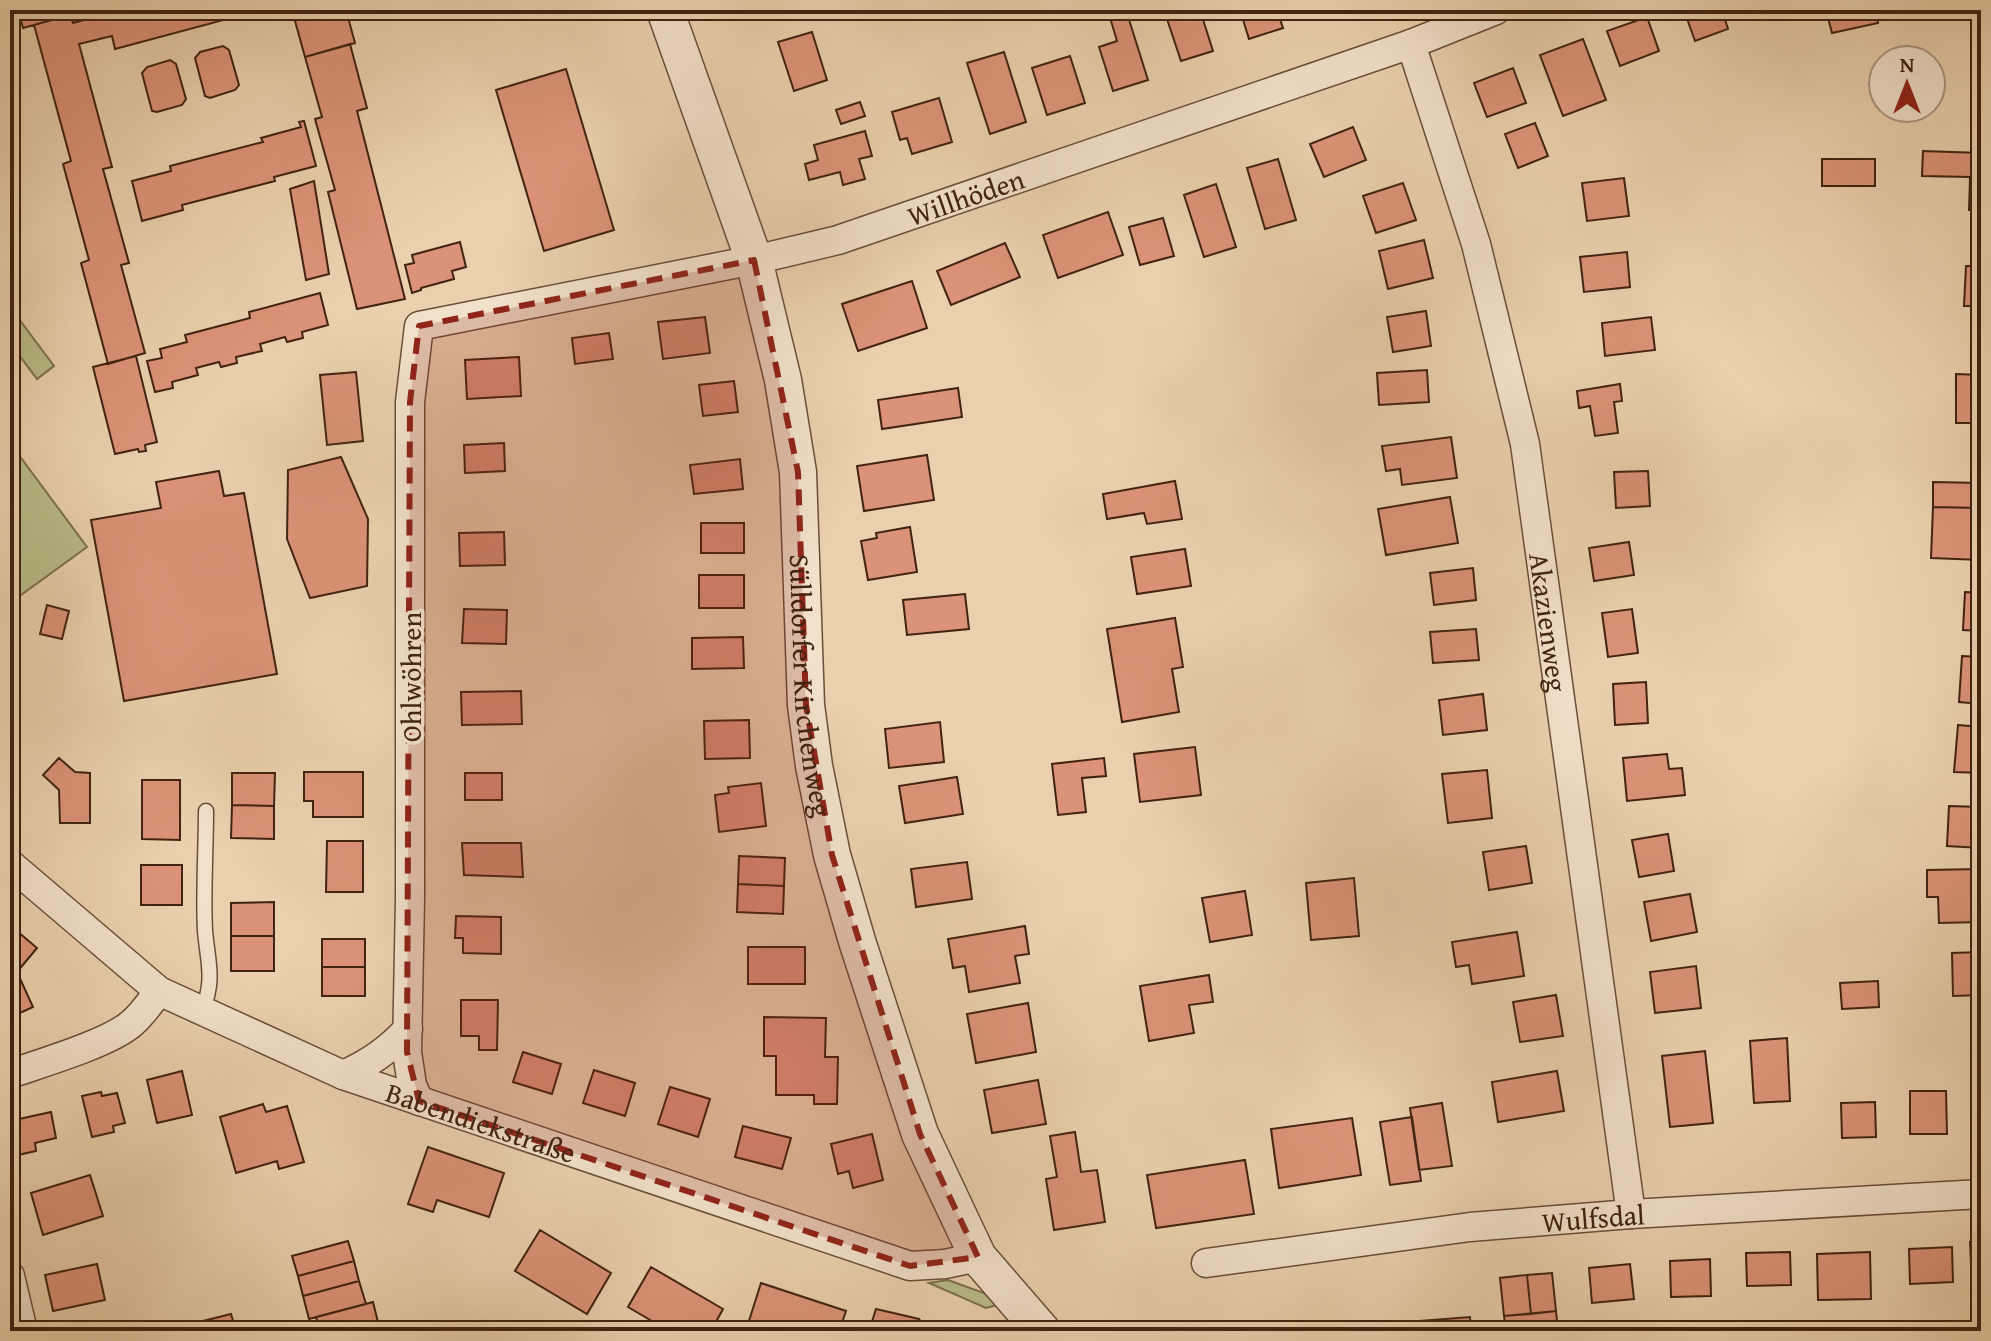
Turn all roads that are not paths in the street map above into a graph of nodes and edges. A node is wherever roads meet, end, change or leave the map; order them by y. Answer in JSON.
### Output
{"nodes":[{"id":1,"x":665,"y":10,"type":"edge"},
{"id":2,"x":1496,"y":10,"type":"edge"},
{"id":3,"x":1411,"y":44,"type":"junction"},
{"id":4,"x":754,"y":260,"type":"junction"},
{"id":5,"x":419,"y":326,"type":"joint"},
{"id":6,"x":206,"y":811,"type":"dead end"},
{"id":7,"x":10,"y":864,"type":"edge"},
{"id":8,"x":159,"y":991,"type":"junction"},
{"id":9,"x":202,"y":1012,"type":"junction"},
{"id":10,"x":408,"y":1029,"type":"junction"},
{"id":11,"x":10,"y":1074,"type":"edge"},
{"id":12,"x":343,"y":1075,"type":"junction"},
{"id":13,"x":419,"y":1101,"type":"junction"},
{"id":14,"x":1981,"y":1194,"type":"edge"},
{"id":15,"x":1631,"y":1214,"type":"junction"},
{"id":16,"x":978,"y":1257,"type":"junction"},
{"id":17,"x":1206,"y":1263,"type":"dead end"},
{"id":18,"x":10,"y":1276,"type":"edge"},
{"id":19,"x":23,"y":1331,"type":"edge"},
{"id":20,"x":1042,"y":1331,"type":"edge"}],
"edges":[{"from":1,"to":4,"type":"street","name":"Sülldorfer Kirchenweg"},
{"from":2,"to":3,"type":"street","name":"Willhöden"},
{"from":3,"to":4,"type":"street","name":"Willhöden"},
{"from":3,"to":15,"type":"street","name":"Akazienweg"},
{"from":4,"to":5,"type":"street","name":"Willhöden"},
{"from":4,"to":16,"type":"street","name":"Sülldorfer Kirchenweg"},
{"from":5,"to":10,"type":"street","name":"Ohlwöhren"},
{"from":6,"to":9,"type":"lane"},
{"from":7,"to":8,"type":"street","name":"Babendiekstraße"},
{"from":8,"to":9,"type":"street","name":"Babendiekstraße"},
{"from":8,"to":11,"type":"street"},
{"from":9,"to":12,"type":"street","name":"Babendiekstraße"},
{"from":10,"to":12,"type":"street"},
{"from":10,"to":13,"type":"street","name":"Ohlwöhren"},
{"from":12,"to":13,"type":"street","name":"Babendiekstraße"},
{"from":13,"to":16,"type":"street","name":"Babendiekstraße"},
{"from":14,"to":15,"type":"street","name":"Wulfsdal"},
{"from":15,"to":17,"type":"street","name":"Wulfsdal"},
{"from":16,"to":20,"type":"street","name":"Sülldorfer Kirchenweg"},
{"from":18,"to":19,"type":"street"}]}
